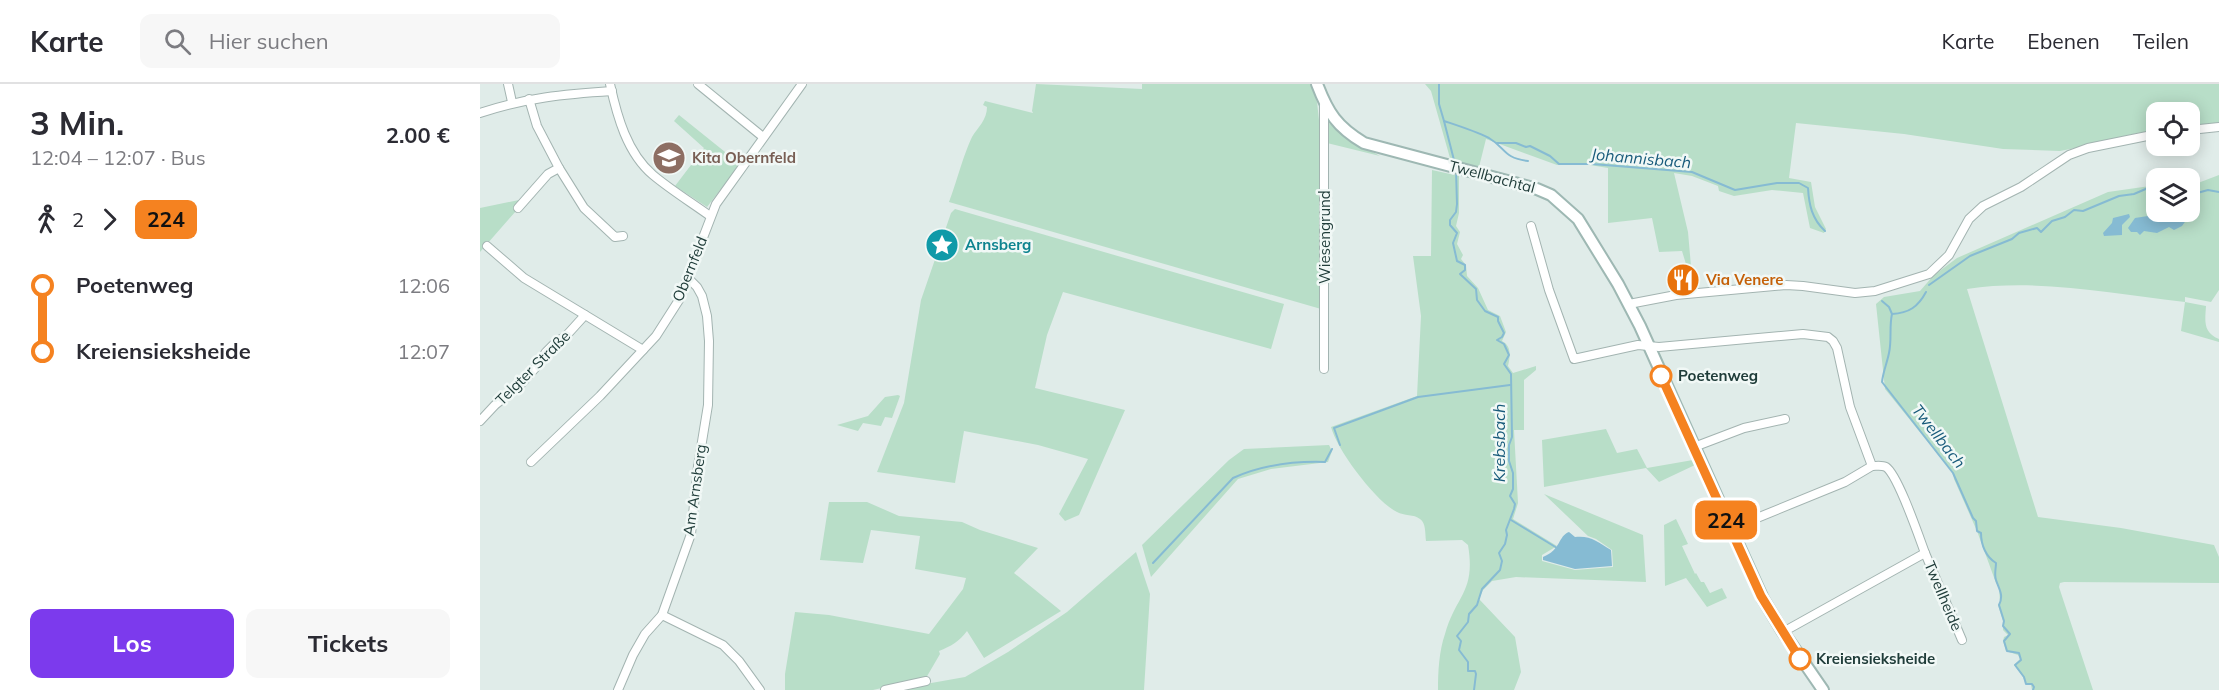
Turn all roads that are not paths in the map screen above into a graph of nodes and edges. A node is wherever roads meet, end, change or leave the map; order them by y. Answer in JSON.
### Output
{"nodes":[{"id":1,"x":508,"y":84,"type":"edge"},
{"id":2,"x":698,"y":84,"type":"edge"},
{"id":3,"x":802,"y":84,"type":"edge"},
{"id":4,"x":1317,"y":84,"type":"edge"},
{"id":5,"x":611,"y":88,"type":"edge"},
{"id":6,"x":529,"y":99,"type":"junction"},
{"id":7,"x":512,"y":102,"type":"junction"},
{"id":8,"x":1324,"y":105,"type":"junction"},
{"id":9,"x":480,"y":113,"type":"edge"},
{"id":10,"x":2219,"y":127,"type":"edge"},
{"id":11,"x":2200,"y":129,"type":"edge"},
{"id":12,"x":2146,"y":136,"type":"edge"},
{"id":13,"x":764,"y":137,"type":"junction"},
{"id":14,"x":559,"y":168,"type":"junction"},
{"id":15,"x":518,"y":208,"type":"dead end"},
{"id":16,"x":710,"y":216,"type":"junction"},
{"id":17,"x":1531,"y":226,"type":"dead end"},
{"id":18,"x":623,"y":236,"type":"dead end"},
{"id":19,"x":487,"y":246,"type":"dead end"},
{"id":20,"x":688,"y":279,"type":"junction"},
{"id":21,"x":1629,"y":304,"type":"junction"},
{"id":22,"x":585,"y":315,"type":"junction"},
{"id":23,"x":1649,"y":346,"type":"junction"},
{"id":24,"x":644,"y":350,"type":"junction"},
{"id":25,"x":1324,"y":369,"type":"dead end"},
{"id":26,"x":1785,"y":419,"type":"dead end"},
{"id":27,"x":480,"y":421,"type":"edge"},
{"id":28,"x":1694,"y":447,"type":"junction"},
{"id":29,"x":531,"y":462,"type":"dead end"},
{"id":30,"x":1872,"y":466,"type":"junction"},
{"id":31,"x":1730,"y":529,"type":"junction"},
{"id":32,"x":1925,"y":553,"type":"junction"},
{"id":33,"x":662,"y":615,"type":"junction"},
{"id":34,"x":1783,"y":632,"type":"junction"},
{"id":35,"x":1962,"y":640,"type":"dead end"},
{"id":36,"x":926,"y":681,"type":"dead end"},
{"id":37,"x":618,"y":690,"type":"edge"},
{"id":38,"x":760,"y":690,"type":"edge"},
{"id":39,"x":885,"y":690,"type":"edge"},
{"id":40,"x":1823,"y":690,"type":"edge"}],
"edges":[{"from":1,"to":7,"type":"street"},
{"from":2,"to":13,"type":"street"},
{"from":3,"to":13,"type":"street","name":"Obernfeld"},
{"from":4,"to":8,"type":"street","name":"Twellbachtal"},
{"from":5,"to":6,"type":"street"},
{"from":5,"to":16,"type":"street"},
{"from":6,"to":7,"type":"street"},
{"from":6,"to":14,"type":"street"},
{"from":7,"to":9,"type":"street"},
{"from":8,"to":21,"type":"street","name":"Twellbachtal"},
{"from":8,"to":25,"type":"street","name":"Wiesengrund"},
{"from":10,"to":11,"type":"street"},
{"from":12,"to":21,"type":"street"},
{"from":13,"to":16,"type":"street","name":"Obernfeld"},
{"from":14,"to":15,"type":"street"},
{"from":14,"to":18,"type":"street"},
{"from":16,"to":20,"type":"street","name":"Obernfeld"},
{"from":17,"to":23,"type":"street"},
{"from":19,"to":22,"type":"street"},
{"from":20,"to":24,"type":"street","name":"Obernfeld"},
{"from":20,"to":33,"type":"street","name":"Am Arnsberg"},
{"from":21,"to":23,"type":"street","name":"Twellbachtal"},
{"from":22,"to":24,"type":"street"},
{"from":22,"to":27,"type":"street","name":"Telgter Straße"},
{"from":23,"to":28,"type":"street","name":"Twellbachtal"},
{"from":23,"to":30,"type":"street"},
{"from":24,"to":29,"type":"street","name":"Obernfeld"},
{"from":26,"to":28,"type":"street"},
{"from":28,"to":31,"type":"street","name":"Twellbachtal"},
{"from":30,"to":31,"type":"street"},
{"from":30,"to":32,"type":"street"},
{"from":31,"to":34,"type":"street","name":"Twellbachtal"},
{"from":32,"to":34,"type":"street"},
{"from":32,"to":35,"type":"street","name":"Twellheide"},
{"from":33,"to":37,"type":"street","name":"Am Arnsberg"},
{"from":33,"to":38,"type":"street"},
{"from":34,"to":40,"type":"street","name":"Twellbachtal"},
{"from":36,"to":39,"type":"street"}]}
